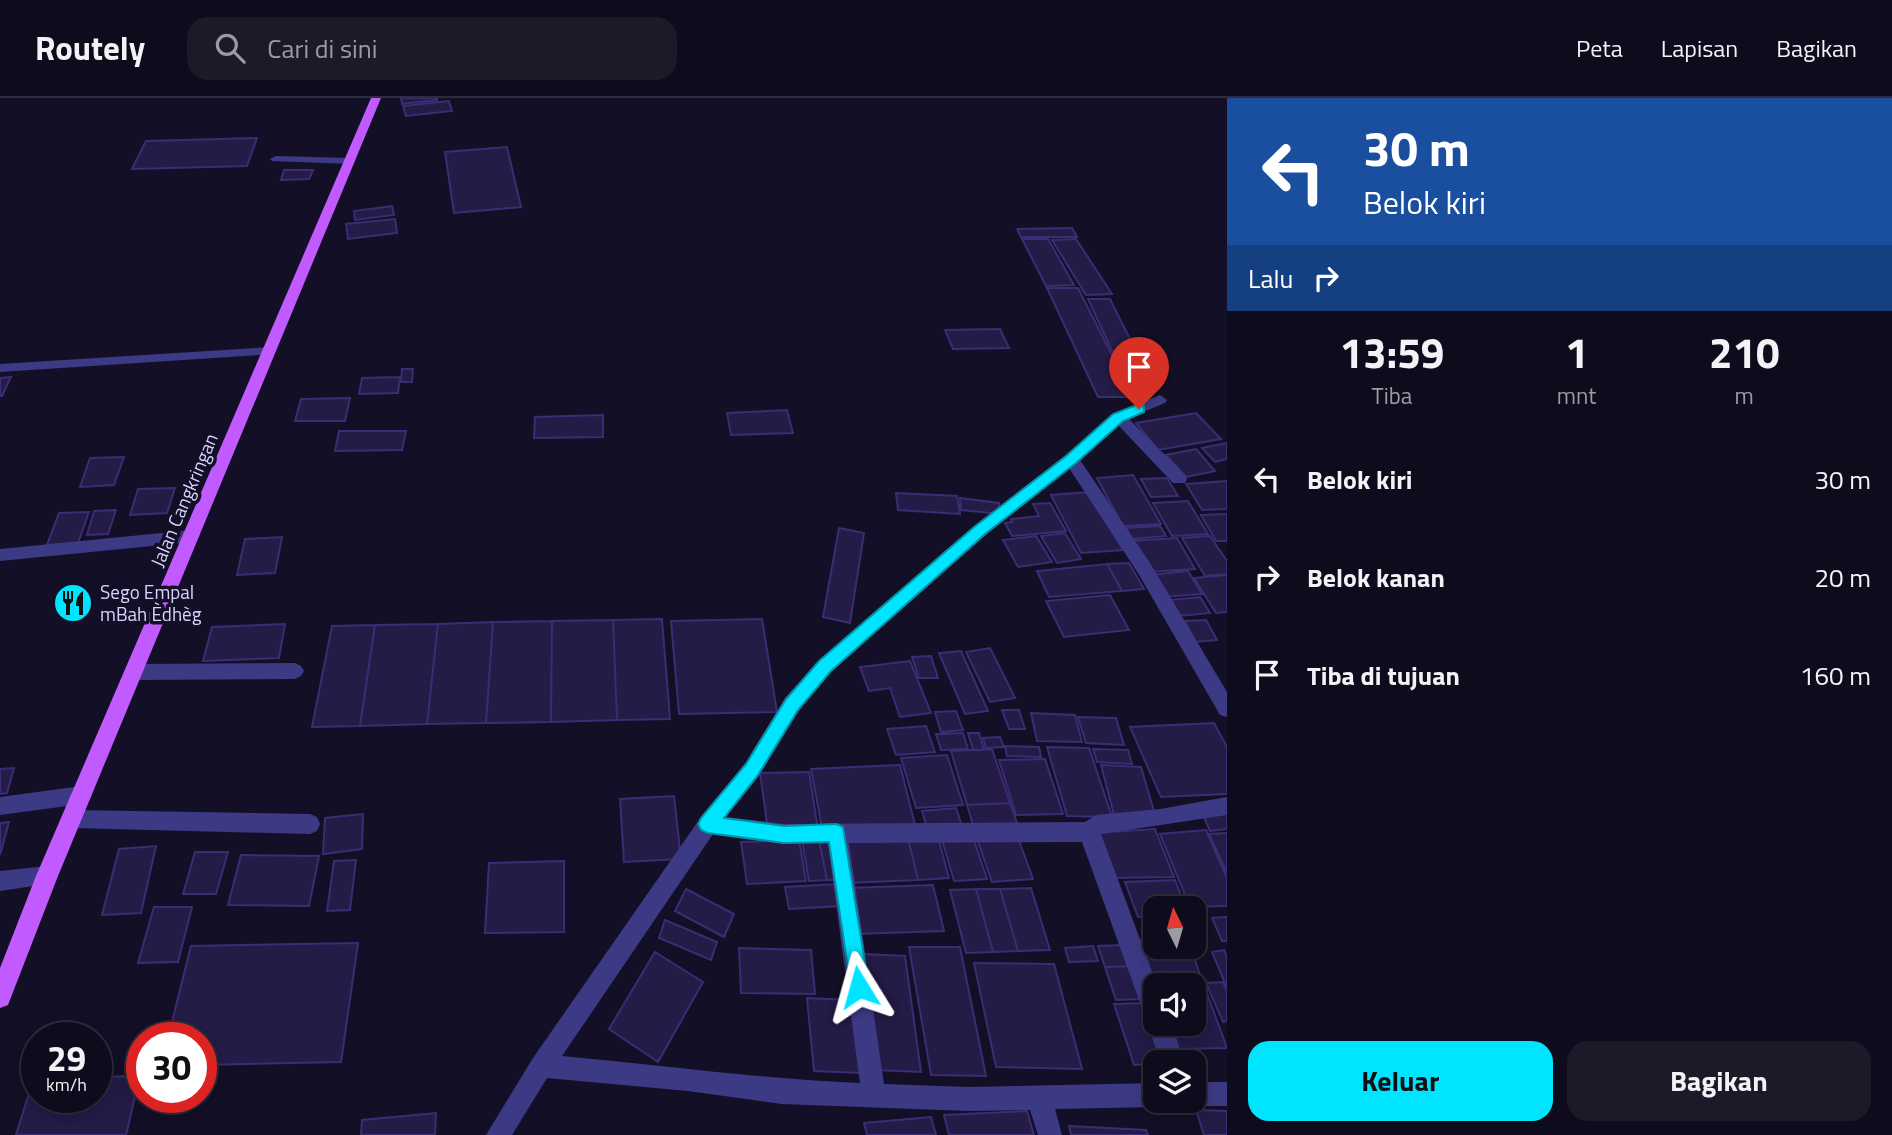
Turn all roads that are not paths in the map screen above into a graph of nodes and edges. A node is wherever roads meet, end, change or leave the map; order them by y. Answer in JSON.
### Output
{"nodes":[{"id":1,"x":376,"y":98,"type":"edge"},
{"id":2,"x":276,"y":159,"type":"dead end"},
{"id":3,"x":350,"y":161,"type":"junction"},
{"id":4,"x":270,"y":351,"type":"junction"},
{"id":5,"x":0,"y":369,"type":"edge"},
{"id":6,"x":1160,"y":400,"type":"dead end"},
{"id":7,"x":1118,"y":417,"type":"junction"},
{"id":8,"x":1071,"y":459,"type":"junction"},
{"id":9,"x":1179,"y":479,"type":"dead end"},
{"id":10,"x":192,"y":536,"type":"junction"},
{"id":11,"x":0,"y":555,"type":"edge"},
{"id":12,"x":295,"y":671,"type":"dead end"},
{"id":13,"x":134,"y":672,"type":"junction"},
{"id":14,"x":1227,"y":709,"type":"edge"},
{"id":15,"x":82,"y":796,"type":"junction"},
{"id":16,"x":0,"y":806,"type":"edge"},
{"id":17,"x":1227,"y":806,"type":"edge"},
{"id":18,"x":72,"y":819,"type":"junction"},
{"id":19,"x":310,"y":824,"type":"dead end"},
{"id":20,"x":708,"y":824,"type":"junction"},
{"id":21,"x":1090,"y":832,"type":"junction"},
{"id":22,"x":837,"y":833,"type":"junction"},
{"id":23,"x":47,"y":876,"type":"junction"},
{"id":24,"x":0,"y":881,"type":"edge"},
{"id":25,"x":1143,"y":979,"type":"edge"},
{"id":26,"x":0,"y":997,"type":"edge"},
{"id":27,"x":541,"y":1066,"type":"junction"},
{"id":28,"x":1206,"y":1094,"type":"edge"},
{"id":29,"x":1227,"y":1094,"type":"edge"},
{"id":30,"x":1143,"y":1095,"type":"edge"},
{"id":31,"x":874,"y":1096,"type":"junction"},
{"id":32,"x":1039,"y":1098,"type":"junction"},
{"id":33,"x":498,"y":1135,"type":"edge"},
{"id":34,"x":1050,"y":1135,"type":"edge"}],
"edges":[{"from":1,"to":3,"type":"main road","name":"Jalan Cangkringan"},
{"from":2,"to":3,"type":"street"},
{"from":3,"to":4,"type":"main road","name":"Jalan Cangkringan"},
{"from":4,"to":5,"type":"street"},
{"from":4,"to":10,"type":"main road","name":"Jalan Cangkringan"},
{"from":6,"to":7,"type":"street"},
{"from":7,"to":8,"type":"street"},
{"from":7,"to":9,"type":"street"},
{"from":8,"to":14,"type":"street"},
{"from":8,"to":20,"type":"street"},
{"from":10,"to":11,"type":"street"},
{"from":10,"to":13,"type":"main road","name":"Jalan Cangkringan"},
{"from":12,"to":13,"type":"street"},
{"from":13,"to":15,"type":"main road","name":"Jalan Cangkringan"},
{"from":15,"to":16,"type":"street"},
{"from":15,"to":18,"type":"main road","name":"Jalan Cangkringan"},
{"from":17,"to":21,"type":"street"},
{"from":18,"to":19,"type":"street"},
{"from":18,"to":23,"type":"main road","name":"Jalan Cangkringan"},
{"from":20,"to":22,"type":"street"},
{"from":20,"to":27,"type":"street"},
{"from":21,"to":22,"type":"street"},
{"from":21,"to":25,"type":"street"},
{"from":22,"to":31,"type":"street"},
{"from":23,"to":24,"type":"street"},
{"from":23,"to":26,"type":"main road","name":"Jalan Cangkringan"},
{"from":27,"to":31,"type":"street"},
{"from":27,"to":33,"type":"street"},
{"from":28,"to":29,"type":"street"},
{"from":30,"to":32,"type":"street"},
{"from":31,"to":32,"type":"street"},
{"from":32,"to":34,"type":"street"}]}
